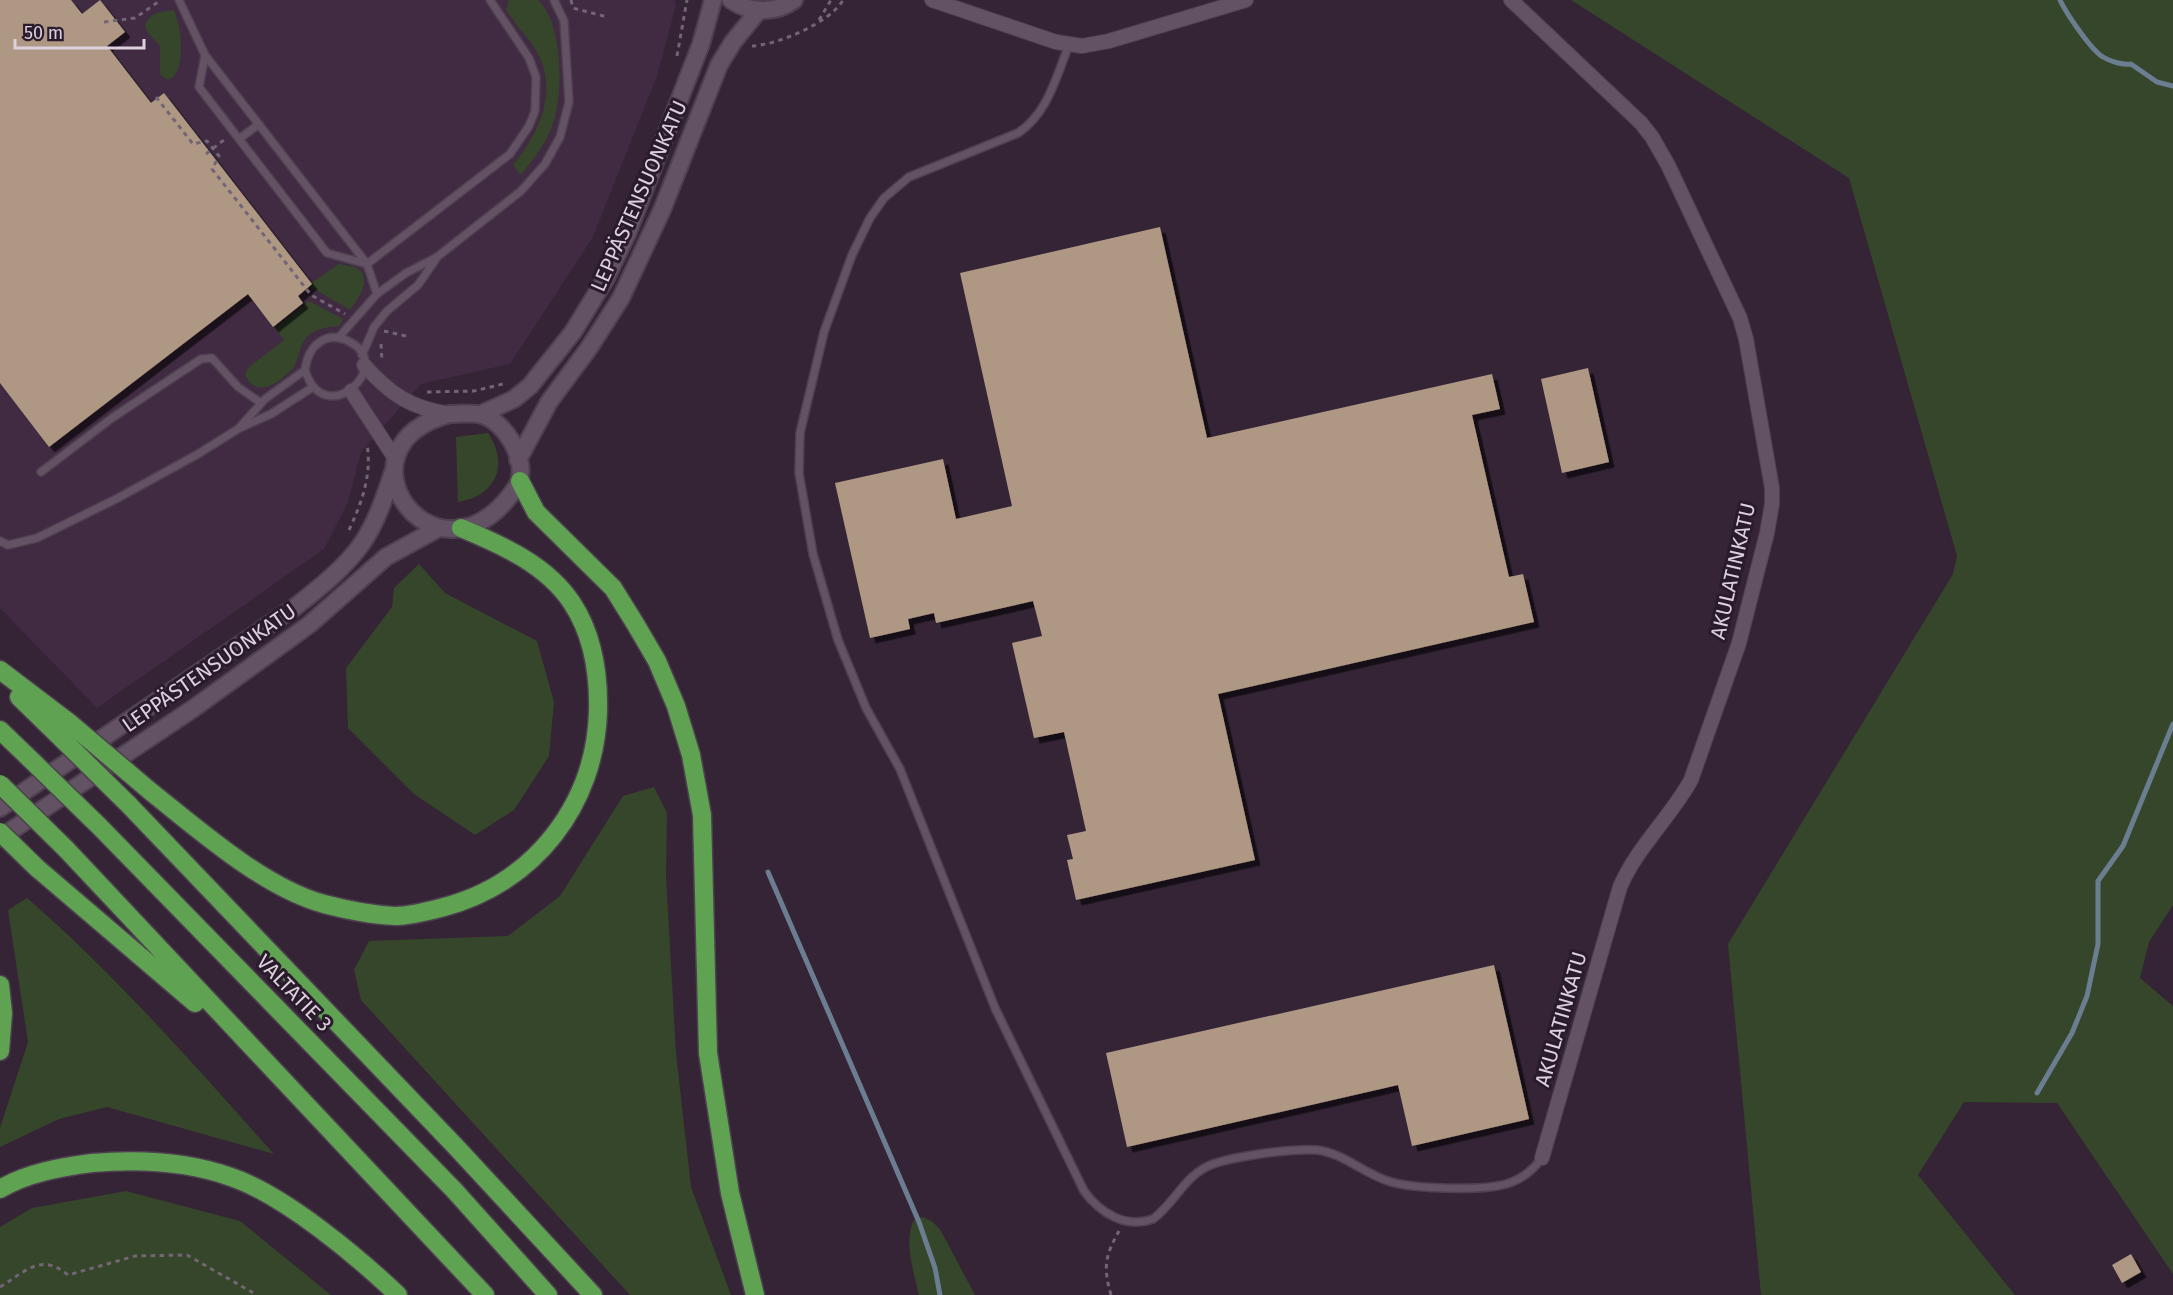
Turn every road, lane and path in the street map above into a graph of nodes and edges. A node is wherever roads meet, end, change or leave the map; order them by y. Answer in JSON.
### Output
{"nodes":[{"id":1,"x":161,"y":0,"type":"edge"},
{"id":2,"x":179,"y":0,"type":"edge"},
{"id":3,"x":490,"y":0,"type":"edge"},
{"id":4,"x":554,"y":0,"type":"edge"},
{"id":5,"x":571,"y":0,"type":"edge"},
{"id":6,"x":687,"y":0,"type":"edge"},
{"id":7,"x":713,"y":0,"type":"edge"},
{"id":8,"x":731,"y":0,"type":"edge"},
{"id":9,"x":794,"y":0,"type":"edge"},
{"id":10,"x":831,"y":0,"type":"edge"},
{"id":11,"x":843,"y":0,"type":"edge"},
{"id":12,"x":932,"y":0,"type":"edge"},
{"id":13,"x":1246,"y":0,"type":"edge"},
{"id":14,"x":1511,"y":0,"type":"edge"},
{"id":15,"x":759,"y":10,"type":"junction"},
{"id":16,"x":607,"y":17,"type":"dead end"},
{"id":17,"x":818,"y":21,"type":"junction"},
{"id":18,"x":104,"y":22,"type":"dead end"},
{"id":19,"x":766,"y":42,"type":"dead end"},
{"id":20,"x":1069,"y":45,"type":"junction"},
{"id":21,"x":205,"y":55,"type":"junction"},
{"id":22,"x":676,"y":62,"type":"dead end"},
{"id":23,"x":156,"y":97,"type":"dead end"},
{"id":24,"x":259,"y":124,"type":"junction"},
{"id":25,"x":239,"y":139,"type":"junction"},
{"id":26,"x":212,"y":148,"type":"junction"},
{"id":27,"x":206,"y":154,"type":"dead end"},
{"id":28,"x":437,"y":257,"type":"junction"},
{"id":29,"x":367,"y":264,"type":"junction"},
{"id":30,"x":377,"y":294,"type":"junction"},
{"id":31,"x":354,"y":318,"type":"junction"},
{"id":32,"x":374,"y":327,"type":"junction"},
{"id":33,"x":385,"y":331,"type":"junction"},
{"id":34,"x":406,"y":336,"type":"dead end"},
{"id":35,"x":339,"y":337,"type":"junction"},
{"id":36,"x":363,"y":360,"type":"junction"},
{"id":37,"x":305,"y":370,"type":"junction"},
{"id":38,"x":386,"y":370,"type":"dead end"},
{"id":39,"x":512,"y":380,"type":"dead end"},
{"id":40,"x":313,"y":387,"type":"junction"},
{"id":41,"x":351,"y":391,"type":"junction"},
{"id":42,"x":422,"y":392,"type":"dead end"},
{"id":43,"x":261,"y":403,"type":"junction"},
{"id":44,"x":450,"y":414,"type":"junction"},
{"id":45,"x":481,"y":414,"type":"junction"},
{"id":46,"x":371,"y":420,"type":"junction"},
{"id":47,"x":238,"y":429,"type":"junction"},
{"id":48,"x":518,"y":460,"type":"junction"},
{"id":49,"x":394,"y":466,"type":"junction"},
{"id":50,"x":41,"y":472,"type":"dead end"},
{"id":51,"x":520,"y":481,"type":"junction"},
{"id":52,"x":461,"y":528,"type":"junction"},
{"id":53,"x":437,"y":529,"type":"junction"},
{"id":54,"x":344,"y":538,"type":"dead end"},
{"id":55,"x":0,"y":541,"type":"edge"},
{"id":56,"x":0,"y":670,"type":"edge"},
{"id":57,"x":0,"y":678,"type":"edge"},
{"id":58,"x":64,"y":729,"type":"junction"},
{"id":59,"x":0,"y":730,"type":"edge"},
{"id":60,"x":0,"y":784,"type":"edge"},
{"id":61,"x":0,"y":808,"type":"edge"},
{"id":62,"x":0,"y":832,"type":"edge"},
{"id":63,"x":0,"y":838,"type":"edge"},
{"id":64,"x":0,"y":985,"type":"edge"},
{"id":65,"x":0,"y":1051,"type":"edge"},
{"id":66,"x":261,"y":1058,"type":"junction"},
{"id":67,"x":1542,"y":1158,"type":"joint"},
{"id":68,"x":0,"y":1189,"type":"edge"},
{"id":69,"x":1125,"y":1221,"type":"junction"},
{"id":70,"x":0,"y":1287,"type":"edge"},
{"id":71,"x":256,"y":1295,"type":"edge"},
{"id":72,"x":398,"y":1295,"type":"edge"},
{"id":73,"x":485,"y":1295,"type":"edge"},
{"id":74,"x":548,"y":1295,"type":"edge"},
{"id":75,"x":593,"y":1295,"type":"edge"},
{"id":76,"x":755,"y":1295,"type":"edge"},
{"id":77,"x":1111,"y":1295,"type":"edge"}],
"edges":[{"from":1,"to":18,"type":"path"},
{"from":2,"to":21,"type":"lane"},
{"from":3,"to":29,"type":"lane"},
{"from":4,"to":28,"type":"lane"},
{"from":5,"to":16,"type":"path"},
{"from":6,"to":22,"type":"path"},
{"from":7,"to":45,"type":"main road","name":"LEPPÄSTENSUONKATU"},
{"from":8,"to":15,"type":"main road"},
{"from":9,"to":15,"type":"main road"},
{"from":10,"to":17,"type":"path"},
{"from":11,"to":17,"type":"path"},
{"from":12,"to":20,"type":"street"},
{"from":13,"to":20,"type":"street"},
{"from":14,"to":67,"type":"street","name":"AKULATINKATU"},
{"from":15,"to":48,"type":"main road","name":"LEPPÄSTENSUONKATU"},
{"from":17,"to":19,"type":"path"},
{"from":20,"to":69,"type":"lane"},
{"from":21,"to":24,"type":"lane"},
{"from":21,"to":25,"type":"lane"},
{"from":23,"to":26,"type":"path"},
{"from":24,"to":25,"type":"lane"},
{"from":24,"to":29,"type":"lane"},
{"from":25,"to":29,"type":"lane"},
{"from":26,"to":27,"type":"path"},
{"from":26,"to":31,"type":"path"},
{"from":28,"to":30,"type":"lane"},
{"from":28,"to":32,"type":"lane"},
{"from":29,"to":30,"type":"lane"},
{"from":30,"to":31,"type":"lane"},
{"from":31,"to":35,"type":"lane"},
{"from":32,"to":33,"type":"path"},
{"from":32,"to":36,"type":"lane"},
{"from":33,"to":34,"type":"path"},
{"from":33,"to":38,"type":"path"},
{"from":35,"to":36,"type":"lane"},
{"from":35,"to":37,"type":"lane"},
{"from":36,"to":41,"type":"lane"},
{"from":36,"to":44,"type":"street"},
{"from":37,"to":40,"type":"lane"},
{"from":37,"to":43,"type":"lane"},
{"from":39,"to":42,"type":"path"},
{"from":40,"to":41,"type":"lane"},
{"from":40,"to":47,"type":"lane"},
{"from":41,"to":46,"type":"street"},
{"from":43,"to":47,"type":"lane"},
{"from":43,"to":50,"type":"lane"},
{"from":44,"to":45,"type":"main road"},
{"from":44,"to":49,"type":"main road"},
{"from":45,"to":48,"type":"main road"},
{"from":46,"to":49,"type":"street"},
{"from":46,"to":54,"type":"path"},
{"from":47,"to":55,"type":"lane"},
{"from":48,"to":51,"type":"main road"},
{"from":49,"to":53,"type":"main road"},
{"from":49,"to":61,"type":"main road","name":"LEPPÄSTENSUONKATU"},
{"from":51,"to":52,"type":"main road"},
{"from":51,"to":76,"type":"highway"},
{"from":52,"to":53,"type":"main road"},
{"from":52,"to":58,"type":"highway","bridge":true},
{"from":53,"to":63,"type":"main road","name":"LEPPÄSTENSUONKATU"},
{"from":56,"to":58,"type":"highway"},
{"from":57,"to":58,"type":"highway"},
{"from":58,"to":75,"type":"highway","bridge":true},
{"from":59,"to":74,"type":"highway","name":"VALTATIE 3","bridge":true},
{"from":60,"to":66,"type":"highway","bridge":true},
{"from":62,"to":66,"type":"highway","bridge":true},
{"from":64,"to":65,"type":"highway"},
{"from":66,"to":73,"type":"highway"},
{"from":67,"to":69,"type":"lane"},
{"from":68,"to":72,"type":"highway"},
{"from":69,"to":77,"type":"path"},
{"from":70,"to":71,"type":"path"}]}
